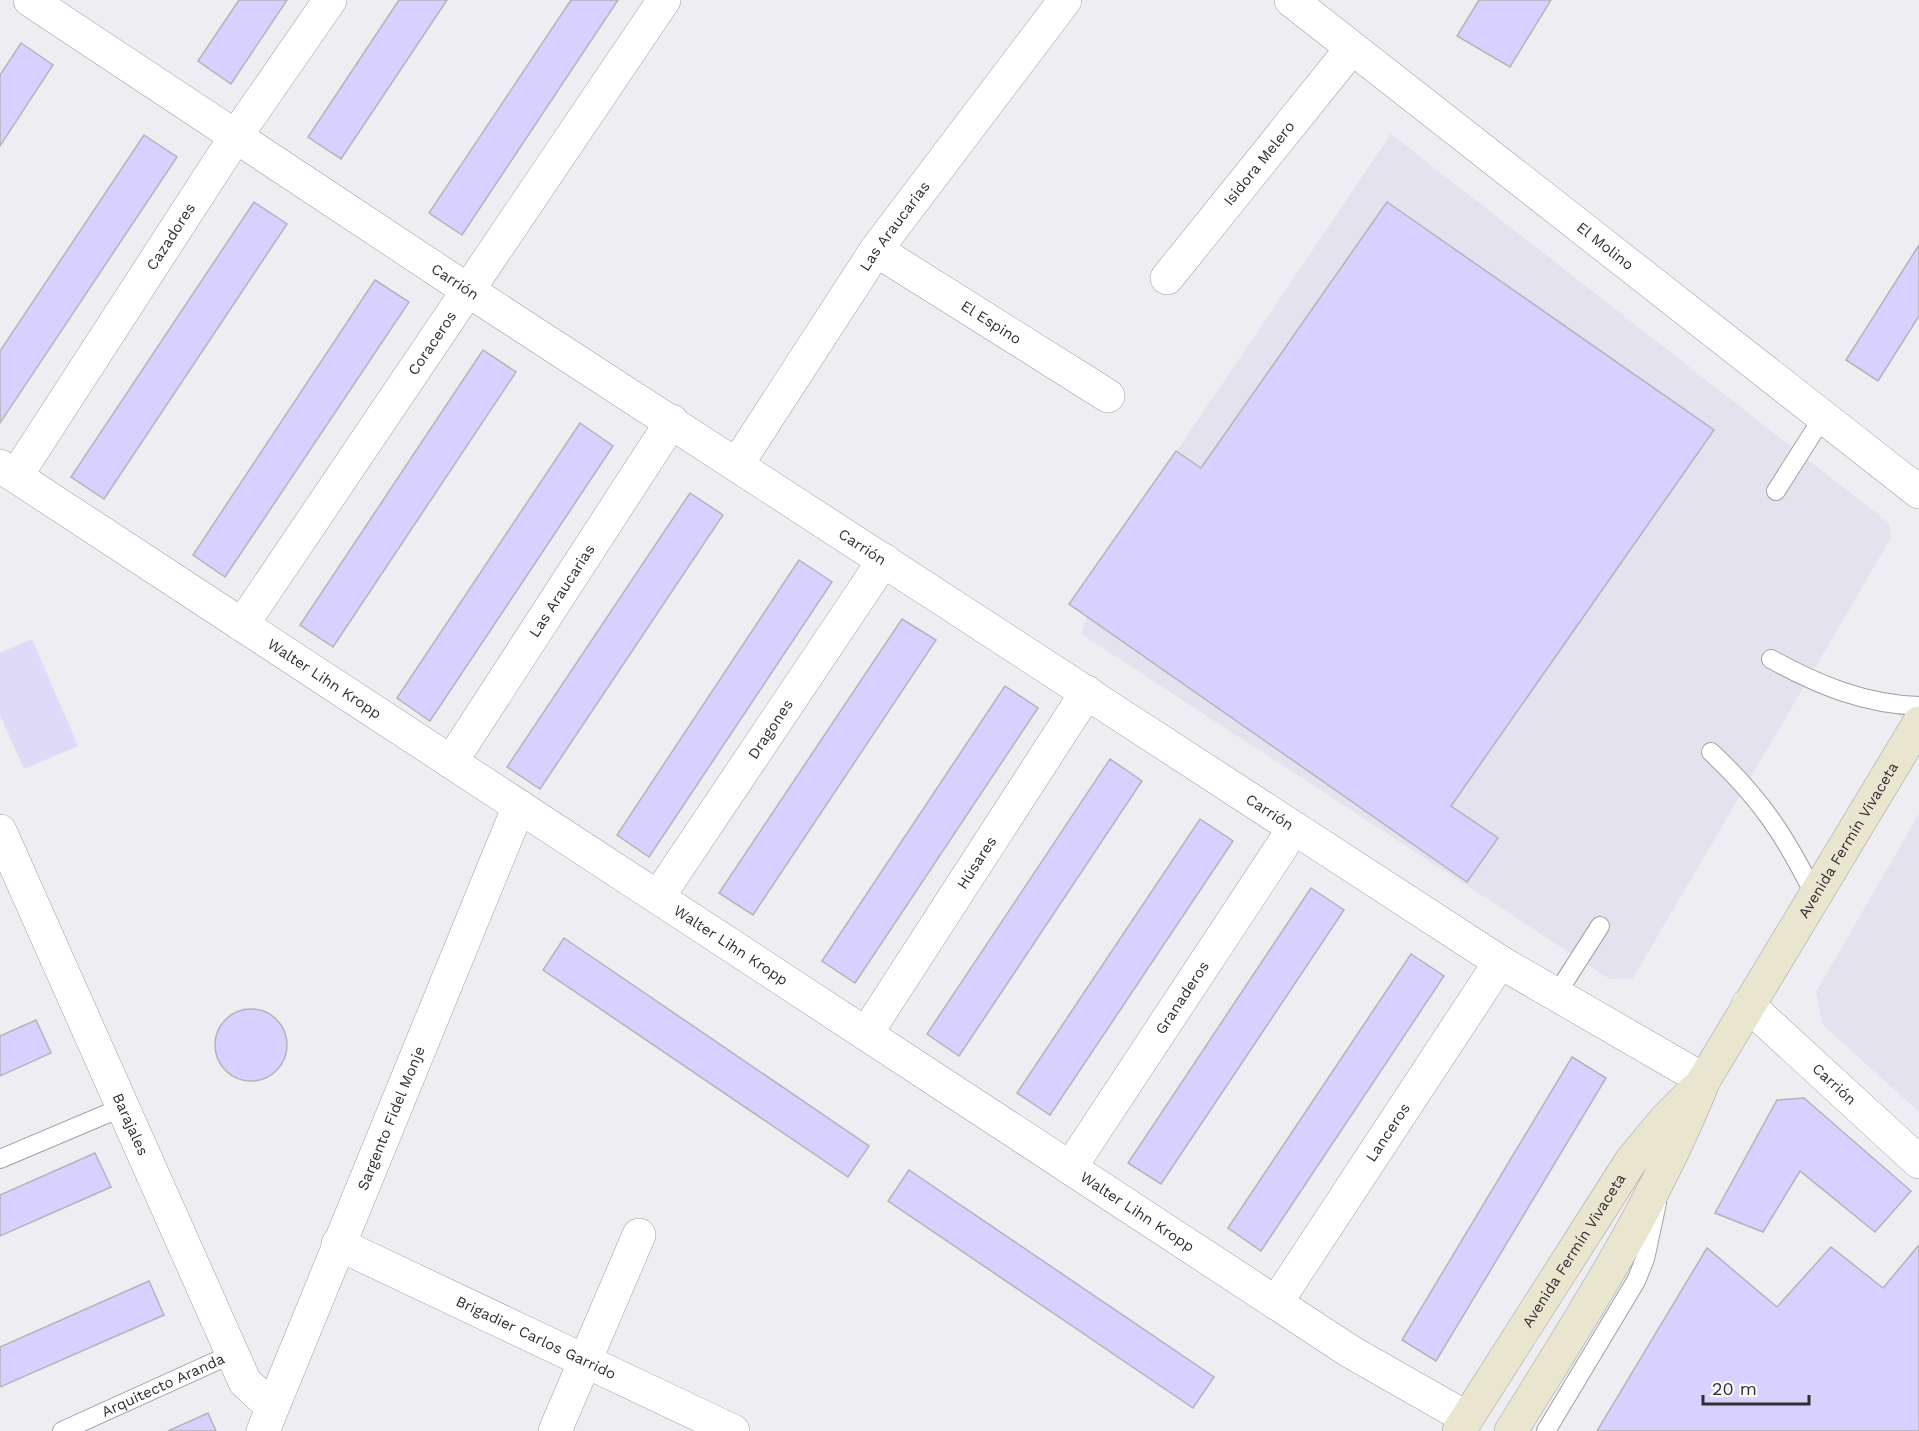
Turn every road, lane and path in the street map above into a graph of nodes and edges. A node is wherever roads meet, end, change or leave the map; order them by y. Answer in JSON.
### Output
{"nodes":[{"id":1,"x":30,"y":0,"type":"edge"},
{"id":2,"x":330,"y":0,"type":"edge"},
{"id":3,"x":664,"y":0,"type":"edge"},
{"id":4,"x":1065,"y":0,"type":"edge"},
{"id":5,"x":1291,"y":0,"type":"edge"},
{"id":6,"x":1352,"y":48,"type":"junction"},
{"id":7,"x":236,"y":136,"type":"junction"},
{"id":8,"x":876,"y":250,"type":"junction"},
{"id":9,"x":1167,"y":278,"type":"dead end"},
{"id":10,"x":469,"y":291,"type":"junction"},
{"id":11,"x":1108,"y":396,"type":"dead end"},
{"id":12,"x":1823,"y":417,"type":"junction"},
{"id":13,"x":672,"y":421,"type":"junction"},
{"id":14,"x":738,"y":463,"type":"junction"},
{"id":15,"x":8,"y":471,"type":"edge"},
{"id":16,"x":1776,"y":491,"type":"dead end"},
{"id":17,"x":1919,"y":492,"type":"edge"},
{"id":18,"x":884,"y":560,"type":"junction"},
{"id":19,"x":242,"y":625,"type":"junction"},
{"id":20,"x":1771,"y":660,"type":"dead end"},
{"id":21,"x":1088,"y":692,"type":"junction"},
{"id":22,"x":1919,"y":706,"type":"edge"},
{"id":23,"x":1919,"y":723,"type":"edge"},
{"id":24,"x":1711,"y":752,"type":"dead end"},
{"id":25,"x":451,"y":762,"type":"junction"},
{"id":26,"x":519,"y":806,"type":"junction"},
{"id":27,"x":1294,"y":828,"type":"junction"},
{"id":28,"x":2,"y":838,"type":"edge"},
{"id":29,"x":1815,"y":896,"type":"junction"},
{"id":30,"x":657,"y":897,"type":"junction"},
{"id":31,"x":1600,"y":926,"type":"dead end"},
{"id":32,"x":1500,"y":962,"type":"junction"},
{"id":33,"x":1556,"y":995,"type":"junction"},
{"id":34,"x":1748,"y":1005,"type":"junction"},
{"id":35,"x":866,"y":1034,"type":"junction"},
{"id":36,"x":1704,"y":1080,"type":"junction"},
{"id":37,"x":123,"y":1107,"type":"junction"},
{"id":38,"x":0,"y":1159,"type":"edge"},
{"id":39,"x":1919,"y":1162,"type":"edge"},
{"id":40,"x":1070,"y":1168,"type":"junction"},
{"id":41,"x":1660,"y":1179,"type":"junction"},
{"id":42,"x":639,"y":1235,"type":"dead end"},
{"id":43,"x":338,"y":1244,"type":"junction"},
{"id":44,"x":1275,"y":1303,"type":"junction"},
{"id":45,"x":232,"y":1354,"type":"junction"},
{"id":46,"x":585,"y":1360,"type":"junction"},
{"id":47,"x":268,"y":1419,"type":"edge"},
{"id":48,"x":1463,"y":1425,"type":"edge"},
{"id":49,"x":62,"y":1431,"type":"edge"},
{"id":50,"x":555,"y":1431,"type":"edge"},
{"id":51,"x":733,"y":1431,"type":"edge"},
{"id":52,"x":1511,"y":1431,"type":"edge"},
{"id":53,"x":1546,"y":1431,"type":"edge"}],
"edges":[{"from":1,"to":7,"type":"street","name":"Carrión"},
{"from":2,"to":7,"type":"street","name":"Cazadores"},
{"from":3,"to":10,"type":"street","name":"Coraceros"},
{"from":4,"to":8,"type":"street","name":"Las Araucarias"},
{"from":5,"to":6,"type":"street","name":"El Molino"},
{"from":6,"to":9,"type":"street","name":"Isidora Melero"},
{"from":6,"to":12,"type":"street","name":"El Molino"},
{"from":7,"to":10,"type":"street","name":"Carrión"},
{"from":7,"to":15,"type":"street","name":"Cazadores"},
{"from":8,"to":11,"type":"street","name":"El Espino"},
{"from":8,"to":14,"type":"street","name":"Las Araucarias"},
{"from":10,"to":13,"type":"street","name":"Carrión"},
{"from":10,"to":19,"type":"street","name":"Coraceros"},
{"from":12,"to":16,"type":"lane"},
{"from":12,"to":17,"type":"street","name":"El Molino"},
{"from":13,"to":14,"type":"street","name":"Carrión"},
{"from":13,"to":25,"type":"street","name":"Las Araucarias"},
{"from":14,"to":18,"type":"street","name":"Carrión"},
{"from":15,"to":19,"type":"street","name":"Walter Lihn Kropp"},
{"from":18,"to":21,"type":"street","name":"Carrión"},
{"from":18,"to":30,"type":"street","name":"Dragones"},
{"from":19,"to":25,"type":"street","name":"Walter Lihn Kropp"},
{"from":20,"to":22,"type":"lane"},
{"from":21,"to":27,"type":"street","name":"Carrión"},
{"from":21,"to":35,"type":"street","name":"Húsares"},
{"from":23,"to":29,"type":"main road","name":"Avenida Fermín Vivaceta"},
{"from":24,"to":29,"type":"lane"},
{"from":25,"to":26,"type":"street","name":"Walter Lihn Kropp"},
{"from":26,"to":30,"type":"street","name":"Walter Lihn Kropp"},
{"from":26,"to":43,"type":"street","name":"Sargento Fidel Monje"},
{"from":27,"to":32,"type":"street","name":"Carrión"},
{"from":27,"to":40,"type":"street","name":"Granaderos"},
{"from":28,"to":37,"type":"street","name":"Barajales"},
{"from":29,"to":34,"type":"main road","name":"Avenida Fermín Vivaceta"},
{"from":30,"to":35,"type":"street","name":"Walter Lihn Kropp"},
{"from":31,"to":33,"type":"lane"},
{"from":32,"to":33,"type":"street","name":"Carrión"},
{"from":32,"to":44,"type":"street","name":"Lanceros"},
{"from":33,"to":36,"type":"street","name":"Carrión"},
{"from":34,"to":36,"type":"main road","name":"Avenida Fermín Vivaceta"},
{"from":34,"to":39,"type":"street","name":"Carrión"},
{"from":35,"to":40,"type":"street","name":"Walter Lihn Kropp"},
{"from":36,"to":41,"type":"main road","name":"Avenida Fermín Vivaceta"},
{"from":36,"to":48,"type":"main road","name":"Avenida Fermín Vivaceta"},
{"from":37,"to":38,"type":"lane"},
{"from":37,"to":45,"type":"street","name":"Barajales"},
{"from":40,"to":44,"type":"street","name":"Walter Lihn Kropp"},
{"from":41,"to":52,"type":"main road","name":"Avenida Fermín Vivaceta"},
{"from":41,"to":53,"type":"lane"},
{"from":42,"to":46,"type":"street"},
{"from":43,"to":46,"type":"street","name":"Brigadier Carlos Garrido"},
{"from":43,"to":47,"type":"street","name":"Sargento Fidel Monje"},
{"from":44,"to":48,"type":"street","name":"Walter Lihn Kropp"},
{"from":45,"to":47,"type":"street","name":"Barajales"},
{"from":45,"to":49,"type":"lane","name":"Arquitecto Aranda"},
{"from":46,"to":50,"type":"street"},
{"from":46,"to":51,"type":"street","name":"Brigadier Carlos Garrido"}]}
